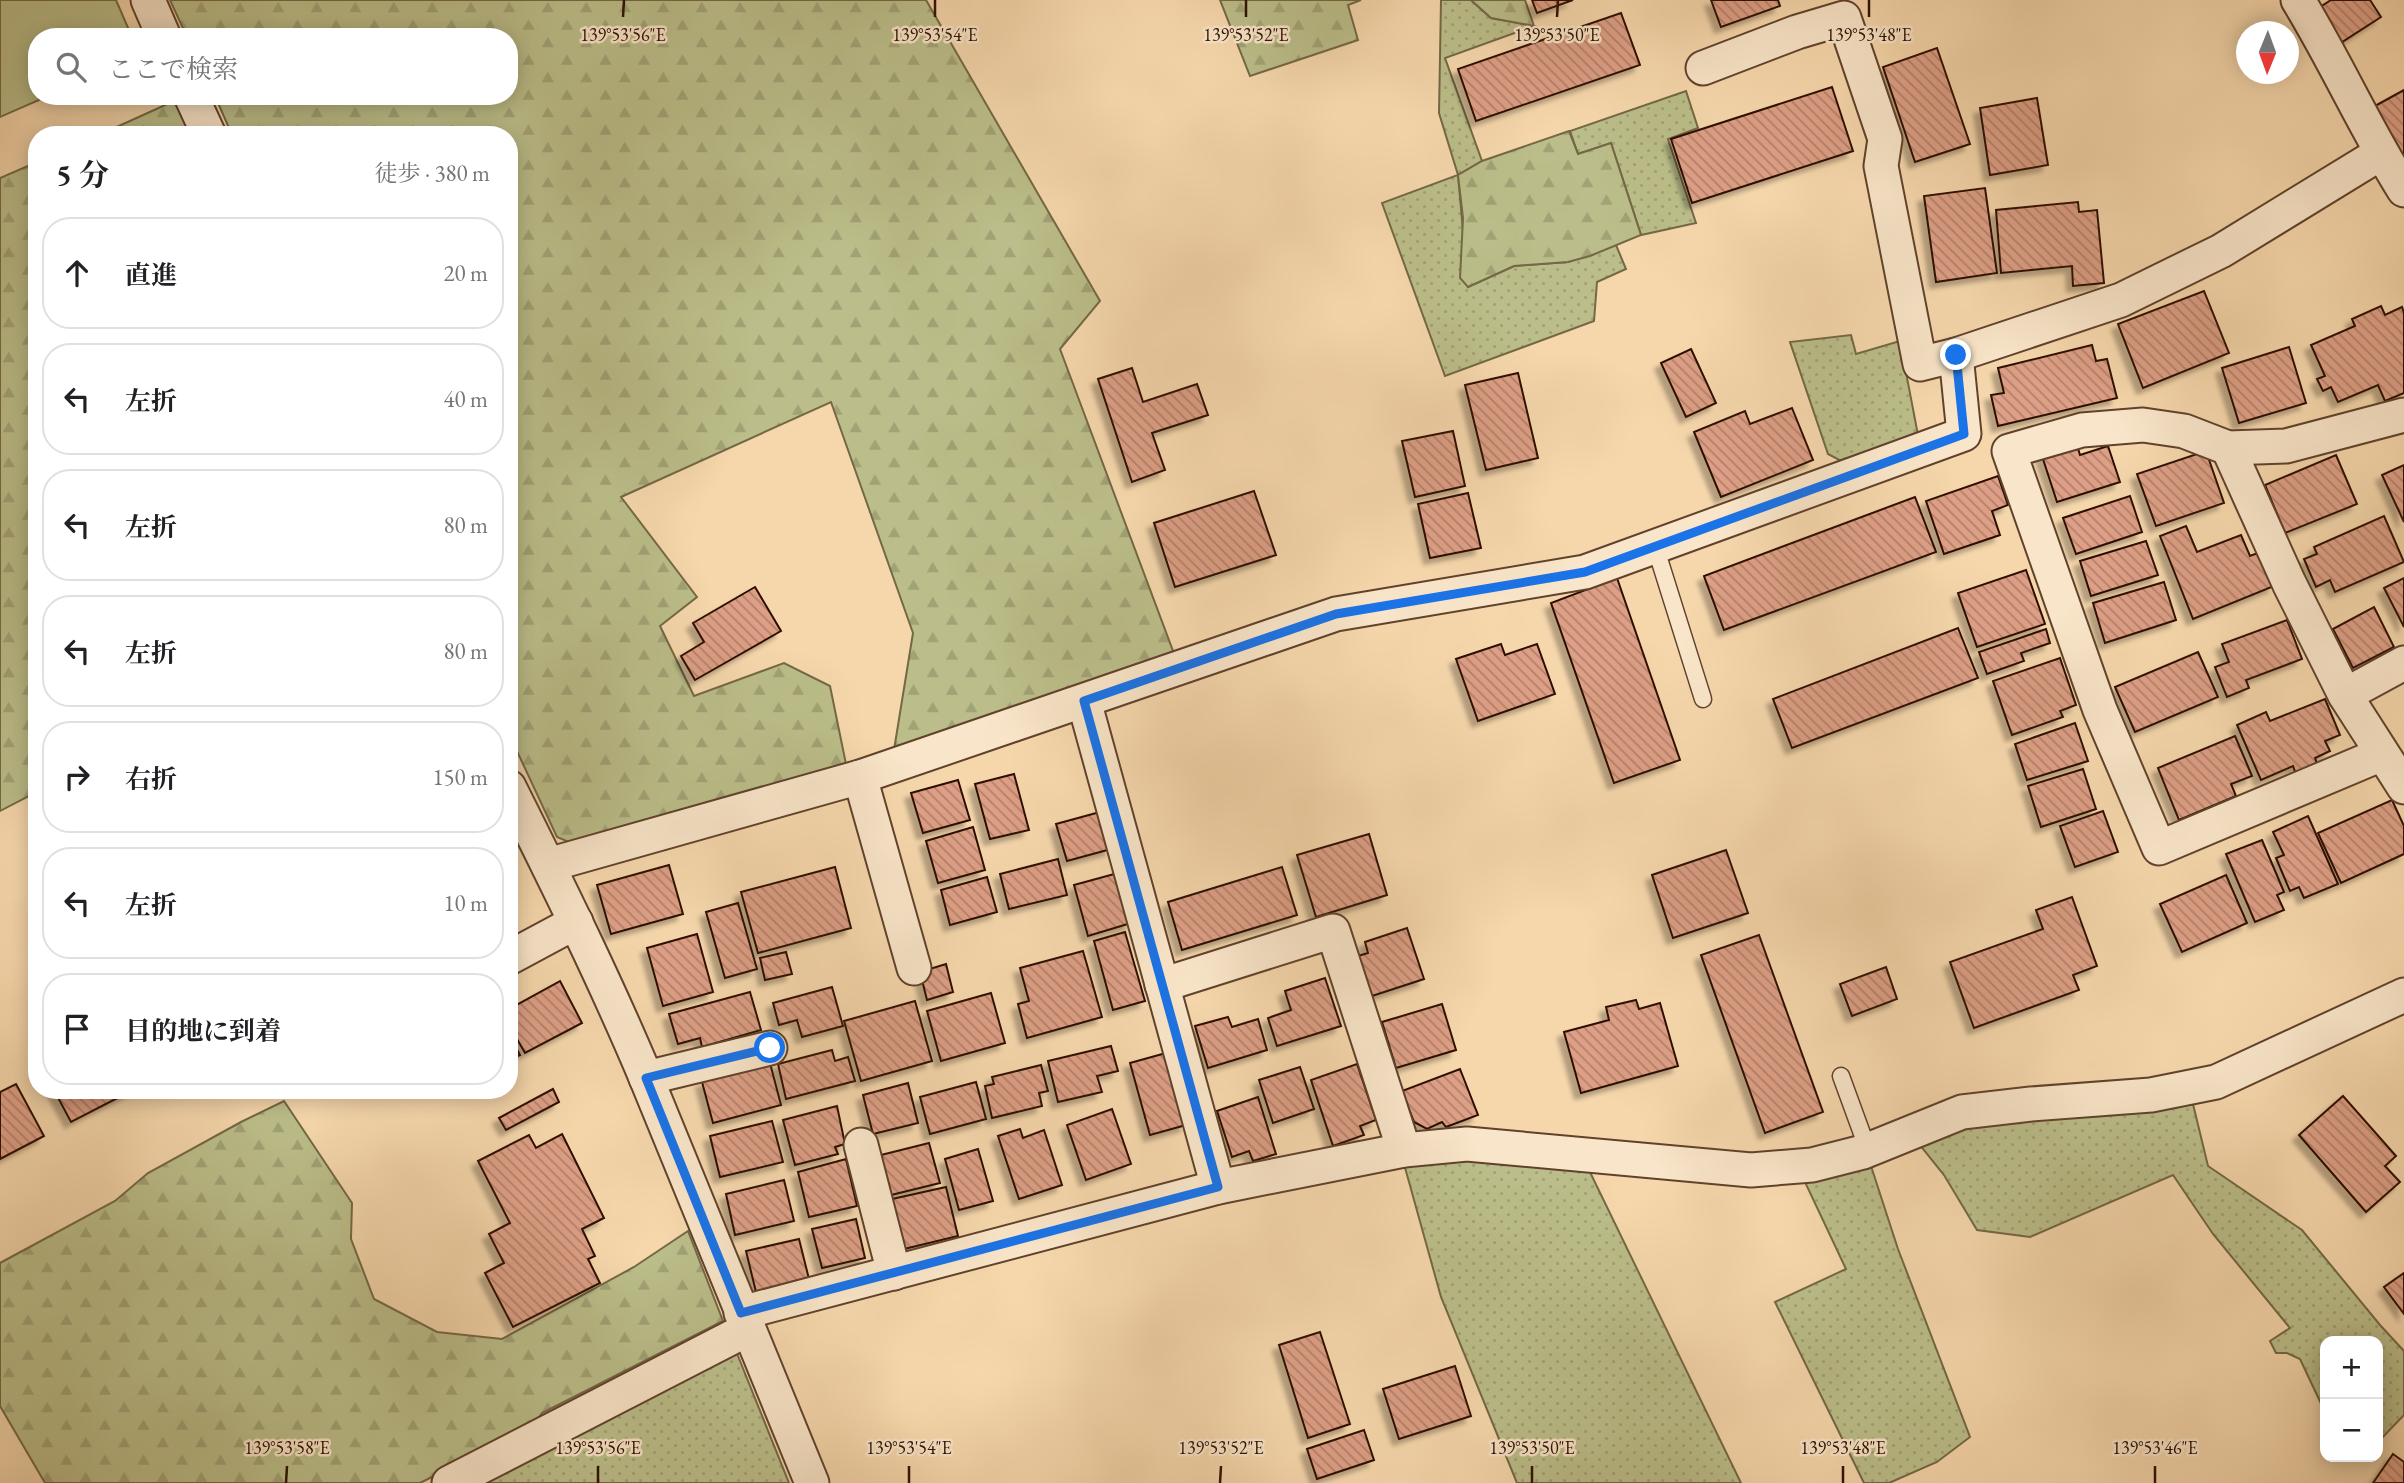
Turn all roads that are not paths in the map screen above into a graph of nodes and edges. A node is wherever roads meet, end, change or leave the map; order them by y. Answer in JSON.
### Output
{"nodes":[{"id":1,"x":148,"y":0,"type":"edge"},
{"id":2,"x":2298,"y":0,"type":"edge"},
{"id":3,"x":160,"y":28,"type":"edge"},
{"id":4,"x":1703,"y":68,"type":"dead end"},
{"id":5,"x":195,"y":105,"type":"edge"},
{"id":6,"x":205,"y":126,"type":"edge"},
{"id":7,"x":2381,"y":153,"type":"junction"},
{"id":8,"x":2404,"y":190,"type":"edge"},
{"id":9,"x":1956,"y":355,"type":"junction"},
{"id":10,"x":2404,"y":415,"type":"edge"},
{"id":11,"x":2228,"y":448,"type":"junction"},
{"id":12,"x":1655,"y":547,"type":"junction"},
{"id":13,"x":2404,"y":663,"type":"edge"},
{"id":14,"x":2345,"y":695,"type":"junction"},
{"id":15,"x":1703,"y":699,"type":"dead end"},
{"id":16,"x":1084,"y":701,"type":"junction"},
{"id":17,"x":2382,"y":754,"type":"junction"},
{"id":18,"x":860,"y":777,"type":"junction"},
{"id":19,"x":2404,"y":788,"type":"edge"},
{"id":20,"x":518,"y":804,"type":"edge"},
{"id":21,"x":548,"y":866,"type":"junction"},
{"id":22,"x":576,"y":922,"type":"junction"},
{"id":23,"x":518,"y":953,"type":"edge"},
{"id":24,"x":914,"y":968,"type":"dead end"},
{"id":25,"x":1162,"y":985,"type":"junction"},
{"id":26,"x":2401,"y":1001,"type":"edge"},
{"id":27,"x":770,"y":1048,"type":"dead end"},
{"id":28,"x":1841,"y":1076,"type":"dead end"},
{"id":29,"x":646,"y":1078,"type":"junction"},
{"id":30,"x":861,"y":1145,"type":"dead end"},
{"id":31,"x":1404,"y":1150,"type":"junction"},
{"id":32,"x":1868,"y":1150,"type":"junction"},
{"id":33,"x":1218,"y":1187,"type":"junction"},
{"id":34,"x":894,"y":1273,"type":"junction"},
{"id":35,"x":744,"y":1321,"type":"junction"},
{"id":36,"x":449,"y":1483,"type":"edge"},
{"id":37,"x":812,"y":1483,"type":"edge"}],
"edges":[{"from":1,"to":3,"type":"street"},
{"from":2,"to":7,"type":"street"},
{"from":4,"to":9,"type":"street"},
{"from":5,"to":6,"type":"street"},
{"from":7,"to":8,"type":"street"},
{"from":7,"to":9,"type":"street"},
{"from":9,"to":12,"type":"street"},
{"from":10,"to":11,"type":"street"},
{"from":11,"to":14,"type":"street"},
{"from":11,"to":17,"type":"street"},
{"from":12,"to":15,"type":"lane"},
{"from":12,"to":16,"type":"street"},
{"from":13,"to":14,"type":"street"},
{"from":14,"to":17,"type":"street"},
{"from":16,"to":18,"type":"street"},
{"from":16,"to":25,"type":"street"},
{"from":17,"to":19,"type":"street"},
{"from":18,"to":21,"type":"street"},
{"from":18,"to":24,"type":"street"},
{"from":20,"to":21,"type":"street"},
{"from":21,"to":22,"type":"street"},
{"from":22,"to":23,"type":"street"},
{"from":22,"to":29,"type":"street"},
{"from":25,"to":31,"type":"street"},
{"from":25,"to":33,"type":"street"},
{"from":26,"to":32,"type":"street"},
{"from":27,"to":29,"type":"street"},
{"from":28,"to":32,"type":"lane"},
{"from":29,"to":35,"type":"street"},
{"from":30,"to":34,"type":"street"},
{"from":31,"to":32,"type":"street"},
{"from":31,"to":33,"type":"street"},
{"from":33,"to":34,"type":"street"},
{"from":34,"to":35,"type":"street"},
{"from":35,"to":36,"type":"street"},
{"from":35,"to":37,"type":"street"}]}
